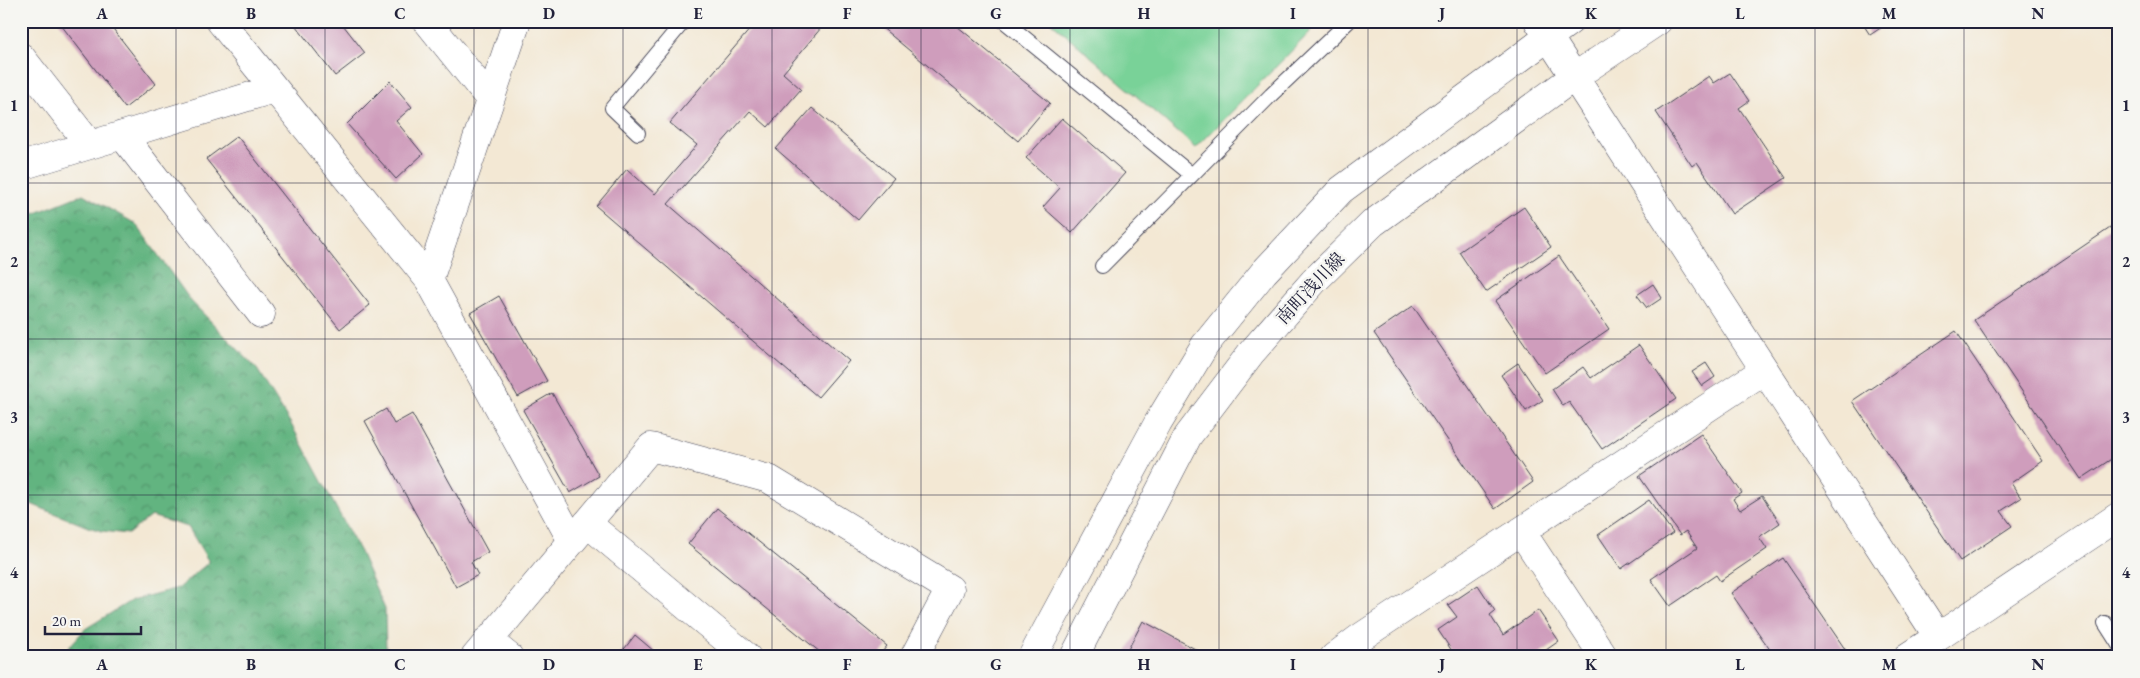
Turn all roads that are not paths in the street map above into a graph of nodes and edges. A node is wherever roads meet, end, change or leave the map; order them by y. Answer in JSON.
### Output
{"nodes":[{"id":1,"x":220,"y":21,"type":"edge"},
{"id":2,"x":427,"y":21,"type":"edge"},
{"id":3,"x":517,"y":21,"type":"edge"},
{"id":4,"x":684,"y":21,"type":"edge"},
{"id":5,"x":1004,"y":21,"type":"edge"},
{"id":6,"x":1349,"y":21,"type":"edge"},
{"id":7,"x":1570,"y":21,"type":"edge"},
{"id":8,"x":1658,"y":21,"type":"edge"},
{"id":9,"x":1543,"y":29,"type":"edge"},
{"id":10,"x":21,"y":57,"type":"edge"},
{"id":11,"x":1574,"y":76,"type":"junction"},
{"id":12,"x":274,"y":88,"type":"junction"},
{"id":13,"x":489,"y":98,"type":"junction"},
{"id":14,"x":638,"y":133,"type":"dead end"},
{"id":15,"x":122,"y":135,"type":"junction"},
{"id":16,"x":90,"y":145,"type":"junction"},
{"id":17,"x":21,"y":166,"type":"edge"},
{"id":18,"x":1192,"y":175,"type":"junction"},
{"id":19,"x":1102,"y":266,"type":"dead end"},
{"id":20,"x":429,"y":280,"type":"junction"},
{"id":21,"x":261,"y":314,"type":"dead end"},
{"id":22,"x":1763,"y":371,"type":"junction"},
{"id":23,"x":2119,"y":516,"type":"edge"},
{"id":24,"x":1521,"y":531,"type":"junction"},
{"id":25,"x":580,"y":532,"type":"junction"},
{"id":26,"x":2105,"y":624,"type":"dead end"},
{"id":27,"x":1938,"y":637,"type":"junction"},
{"id":28,"x":2119,"y":645,"type":"edge"},
{"id":29,"x":482,"y":648,"type":"edge"},
{"id":30,"x":509,"y":657,"type":"edge"},
{"id":31,"x":747,"y":657,"type":"edge"},
{"id":32,"x":914,"y":657,"type":"edge"},
{"id":33,"x":1032,"y":657,"type":"edge"},
{"id":34,"x":1074,"y":657,"type":"edge"},
{"id":35,"x":1334,"y":657,"type":"edge"},
{"id":36,"x":1604,"y":657,"type":"edge"},
{"id":37,"x":1907,"y":657,"type":"edge"}],
"edges":[{"from":1,"to":12,"type":"street"},
{"from":2,"to":13,"type":"street"},
{"from":3,"to":13,"type":"street"},
{"from":4,"to":14,"type":"lane"},
{"from":5,"to":18,"type":"lane"},
{"from":6,"to":18,"type":"lane"},
{"from":7,"to":9,"type":"street"},
{"from":8,"to":11,"type":"street","name":"南町浅川線"},
{"from":9,"to":11,"type":"street"},
{"from":9,"to":33,"type":"street"},
{"from":10,"to":16,"type":"street"},
{"from":11,"to":22,"type":"street"},
{"from":11,"to":34,"type":"street","name":"南町浅川線"},
{"from":12,"to":15,"type":"street"},
{"from":12,"to":20,"type":"street"},
{"from":13,"to":20,"type":"street"},
{"from":15,"to":16,"type":"street"},
{"from":15,"to":21,"type":"street"},
{"from":16,"to":17,"type":"street"},
{"from":18,"to":19,"type":"lane"},
{"from":20,"to":25,"type":"street"},
{"from":22,"to":24,"type":"street"},
{"from":22,"to":27,"type":"street"},
{"from":23,"to":27,"type":"street"},
{"from":24,"to":35,"type":"street"},
{"from":24,"to":36,"type":"street"},
{"from":25,"to":29,"type":"street"},
{"from":25,"to":31,"type":"street"},
{"from":25,"to":32,"type":"street"},
{"from":26,"to":28,"type":"lane"},
{"from":27,"to":37,"type":"street"},
{"from":29,"to":30,"type":"street"}]}
